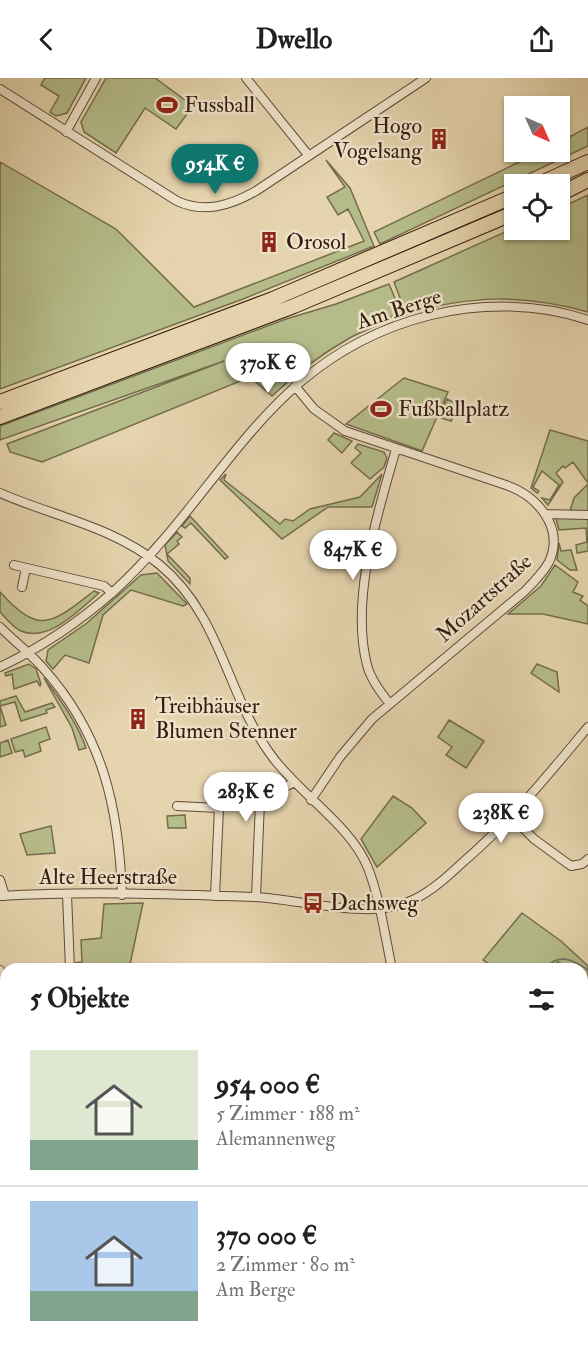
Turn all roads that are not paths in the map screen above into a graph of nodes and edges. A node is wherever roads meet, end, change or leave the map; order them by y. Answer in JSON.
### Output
{"nodes":[{"id":1,"x":96,"y":78,"type":"edge"},
{"id":2,"x":246,"y":78,"type":"edge"},
{"id":3,"x":426,"y":78,"type":"edge"},
{"id":4,"x":0,"y":89,"type":"edge"},
{"id":5,"x":66,"y":132,"type":"junction"},
{"id":6,"x":309,"y":156,"type":"junction"},
{"id":7,"x":588,"y":162,"type":"edge"},
{"id":8,"x":561,"y":174,"type":"edge"},
{"id":9,"x":588,"y":180,"type":"edge"},
{"id":10,"x":588,"y":185,"type":"edge"},
{"id":11,"x":570,"y":189,"type":"edge"},
{"id":12,"x":570,"y":191,"type":"edge"},
{"id":13,"x":504,"y":200,"type":"edge"},
{"id":14,"x":504,"y":217,"type":"edge"},
{"id":15,"x":588,"y":320,"type":"edge"},
{"id":16,"x":295,"y":386,"type":"junction"},
{"id":17,"x":0,"y":402,"type":"edge"},
{"id":18,"x":0,"y":417,"type":"edge"},
{"id":19,"x":396,"y":449,"type":"junction"},
{"id":20,"x":0,"y":493,"type":"edge"},
{"id":21,"x":545,"y":514,"type":"junction"},
{"id":22,"x":588,"y":515,"type":"edge"},
{"id":23,"x":147,"y":555,"type":"junction"},
{"id":24,"x":14,"y":565,"type":"dead end"},
{"id":25,"x":26,"y":568,"type":"junction"},
{"id":26,"x":22,"y":586,"type":"dead end"},
{"id":27,"x":112,"y":593,"type":"junction"},
{"id":28,"x":0,"y":627,"type":"edge"},
{"id":29,"x":27,"y":653,"type":"junction"},
{"id":30,"x":0,"y":667,"type":"edge"},
{"id":31,"x":390,"y":704,"type":"junction"},
{"id":32,"x":588,"y":727,"type":"edge"},
{"id":33,"x":293,"y":783,"type":"junction"},
{"id":34,"x":311,"y":800,"type":"junction"},
{"id":35,"x":177,"y":806,"type":"dead end"},
{"id":36,"x":512,"y":817,"type":"junction"},
{"id":37,"x":588,"y":860,"type":"edge"},
{"id":38,"x":0,"y":880,"type":"edge"},
{"id":39,"x":67,"y":894,"type":"junction"},
{"id":40,"x":122,"y":895,"type":"junction"},
{"id":41,"x":2,"y":896,"type":"edge"},
{"id":42,"x":215,"y":897,"type":"junction"},
{"id":43,"x":256,"y":897,"type":"junction"},
{"id":44,"x":379,"y":909,"type":"junction"},
{"id":45,"x":70,"y":963,"type":"edge"},
{"id":46,"x":391,"y":963,"type":"edge"}],
"edges":[{"from":1,"to":5,"type":"street"},
{"from":2,"to":6,"type":"street"},
{"from":3,"to":6,"type":"street"},
{"from":4,"to":5,"type":"street"},
{"from":5,"to":6,"type":"street"},
{"from":7,"to":8,"type":"highway"},
{"from":9,"to":11,"type":"highway"},
{"from":10,"to":12,"type":"highway"},
{"from":13,"to":17,"type":"highway"},
{"from":14,"to":18,"type":"highway"},
{"from":15,"to":16,"type":"street","name":"Am Berge"},
{"from":16,"to":19,"type":"street"},
{"from":16,"to":23,"type":"street","name":"Am Berge"},
{"from":19,"to":21,"type":"street"},
{"from":19,"to":31,"type":"street"},
{"from":20,"to":23,"type":"street"},
{"from":21,"to":22,"type":"street"},
{"from":21,"to":31,"type":"street","name":"Mozartstraße"},
{"from":23,"to":27,"type":"street","name":"Am Berge"},
{"from":23,"to":33,"type":"street"},
{"from":24,"to":25,"type":"street"},
{"from":25,"to":26,"type":"street"},
{"from":25,"to":27,"type":"street"},
{"from":27,"to":29,"type":"street","name":"Am Berge"},
{"from":28,"to":29,"type":"street"},
{"from":29,"to":30,"type":"street","name":"Am Berge"},
{"from":29,"to":40,"type":"street"},
{"from":31,"to":34,"type":"street","name":"Mozartstraße"},
{"from":32,"to":36,"type":"street","name":"Alte Heerstraße"},
{"from":33,"to":34,"type":"street"},
{"from":33,"to":43,"type":"street"},
{"from":34,"to":44,"type":"street"},
{"from":35,"to":42,"type":"street"},
{"from":36,"to":37,"type":"street"},
{"from":36,"to":44,"type":"street","name":"Alte Heerstraße"},
{"from":38,"to":41,"type":"street"},
{"from":39,"to":40,"type":"street","name":"Alte Heerstraße"},
{"from":39,"to":41,"type":"street","name":"Alte Heerstraße"},
{"from":39,"to":45,"type":"street"},
{"from":40,"to":42,"type":"street","name":"Alte Heerstraße"},
{"from":42,"to":43,"type":"street","name":"Alte Heerstraße"},
{"from":43,"to":44,"type":"street","name":"Alte Heerstraße"},
{"from":44,"to":46,"type":"street"}]}
